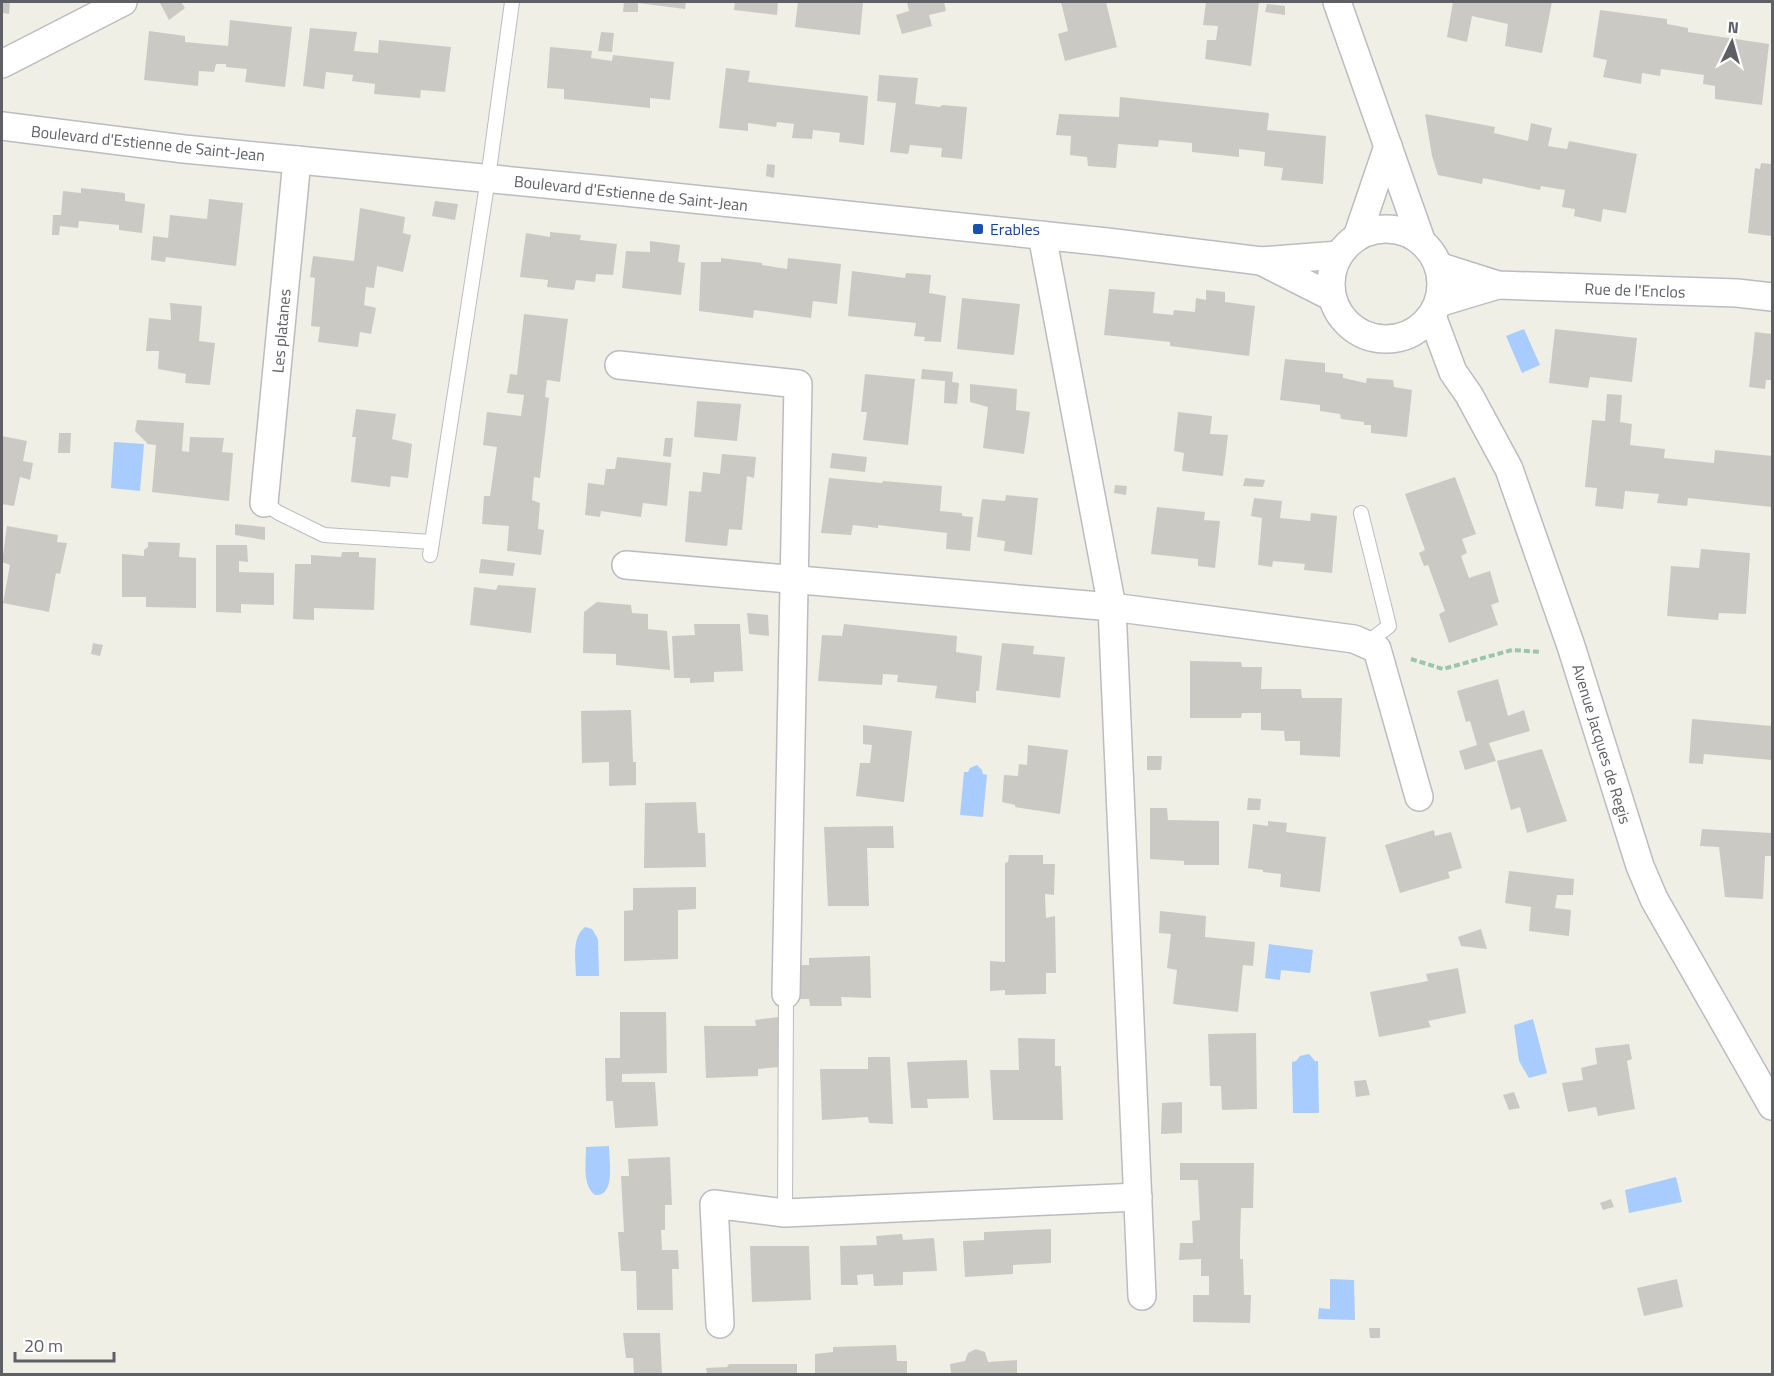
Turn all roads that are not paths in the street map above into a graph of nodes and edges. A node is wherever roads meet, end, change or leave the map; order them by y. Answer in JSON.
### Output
{"nodes":[{"id":1,"x":123,"y":2,"type":"edge"},
{"id":2,"x":512,"y":2,"type":"edge"},
{"id":3,"x":1337,"y":2,"type":"edge"},
{"id":4,"x":2,"y":64,"type":"edge"},
{"id":5,"x":2,"y":126,"type":"edge"},
{"id":6,"x":1388,"y":146,"type":"junction"},
{"id":7,"x":297,"y":160,"type":"junction"},
{"id":8,"x":488,"y":178,"type":"junction"},
{"id":9,"x":1042,"y":235,"type":"junction"},
{"id":10,"x":1420,"y":240,"type":"junction"},
{"id":11,"x":1348,"y":246,"type":"junction"},
{"id":12,"x":1261,"y":261,"type":"junction"},
{"id":13,"x":1438,"y":266,"type":"junction"},
{"id":14,"x":1498,"y":285,"type":"junction"},
{"id":15,"x":1332,"y":297,"type":"junction"},
{"id":16,"x":1773,"y":297,"type":"edge"},
{"id":17,"x":1435,"y":310,"type":"junction"},
{"id":18,"x":1403,"y":337,"type":"junction"},
{"id":19,"x":619,"y":365,"type":"dead end"},
{"id":20,"x":1453,"y":372,"type":"junction"},
{"id":21,"x":264,"y":502,"type":"joint"},
{"id":22,"x":1361,"y":513,"type":"dead end"},
{"id":23,"x":626,"y":565,"type":"dead end"},
{"id":24,"x":794,"y":580,"type":"junction"},
{"id":25,"x":1112,"y":607,"type":"junction"},
{"id":26,"x":1372,"y":646,"type":"junction"},
{"id":27,"x":1419,"y":797,"type":"dead end"},
{"id":28,"x":786,"y":994,"type":"joint"},
{"id":29,"x":1773,"y":1106,"type":"edge"},
{"id":30,"x":1138,"y":1197,"type":"junction"},
{"id":31,"x":785,"y":1213,"type":"junction"},
{"id":32,"x":1142,"y":1296,"type":"dead end"},
{"id":33,"x":720,"y":1324,"type":"dead end"}],
"edges":[{"from":1,"to":4,"type":"street"},
{"from":2,"to":8,"type":"lane"},
{"from":3,"to":6,"type":"street"},
{"from":5,"to":7,"type":"street","name":"Boulevard d'Estienne de Saint-Jean"},
{"from":6,"to":10,"type":"street"},
{"from":6,"to":11,"type":"street"},
{"from":7,"to":8,"type":"street","name":"Boulevard d'Estienne de Saint-Jean"},
{"from":7,"to":21,"type":"street","name":"Les platanes"},
{"from":8,"to":9,"type":"street","name":"Boulevard d'Estienne de Saint-Jean"},
{"from":8,"to":21,"type":"lane"},
{"from":9,"to":12,"type":"street","name":"Boulevard d'Estienne de Saint-Jean"},
{"from":9,"to":25,"type":"street"},
{"from":10,"to":11,"type":"street"},
{"from":10,"to":13,"type":"street"},
{"from":11,"to":12,"type":"street","name":"Boulevard d'Estienne de Saint-Jean"},
{"from":11,"to":15,"type":"street"},
{"from":12,"to":15,"type":"street","name":"Boulevard d'Estienne de Saint-Jean"},
{"from":13,"to":14,"type":"street","name":"Rue de l'Enclos"},
{"from":13,"to":17,"type":"street"},
{"from":14,"to":16,"type":"street","name":"Rue de l'Enclos"},
{"from":14,"to":17,"type":"street","name":"Rue de l'Enclos"},
{"from":15,"to":18,"type":"street"},
{"from":17,"to":18,"type":"street"},
{"from":17,"to":20,"type":"street","name":"Avenue Jacques de Regis"},
{"from":18,"to":20,"type":"street","name":"Avenue Jacques de Regis"},
{"from":19,"to":24,"type":"street"},
{"from":20,"to":29,"type":"street","name":"Avenue Jacques de Regis"},
{"from":22,"to":26,"type":"lane"},
{"from":23,"to":24,"type":"street"},
{"from":24,"to":25,"type":"street"},
{"from":24,"to":28,"type":"street"},
{"from":25,"to":26,"type":"street"},
{"from":25,"to":30,"type":"street"},
{"from":26,"to":27,"type":"street"},
{"from":28,"to":31,"type":"lane"},
{"from":30,"to":31,"type":"street"},
{"from":30,"to":32,"type":"street"},
{"from":31,"to":33,"type":"street"}]}
